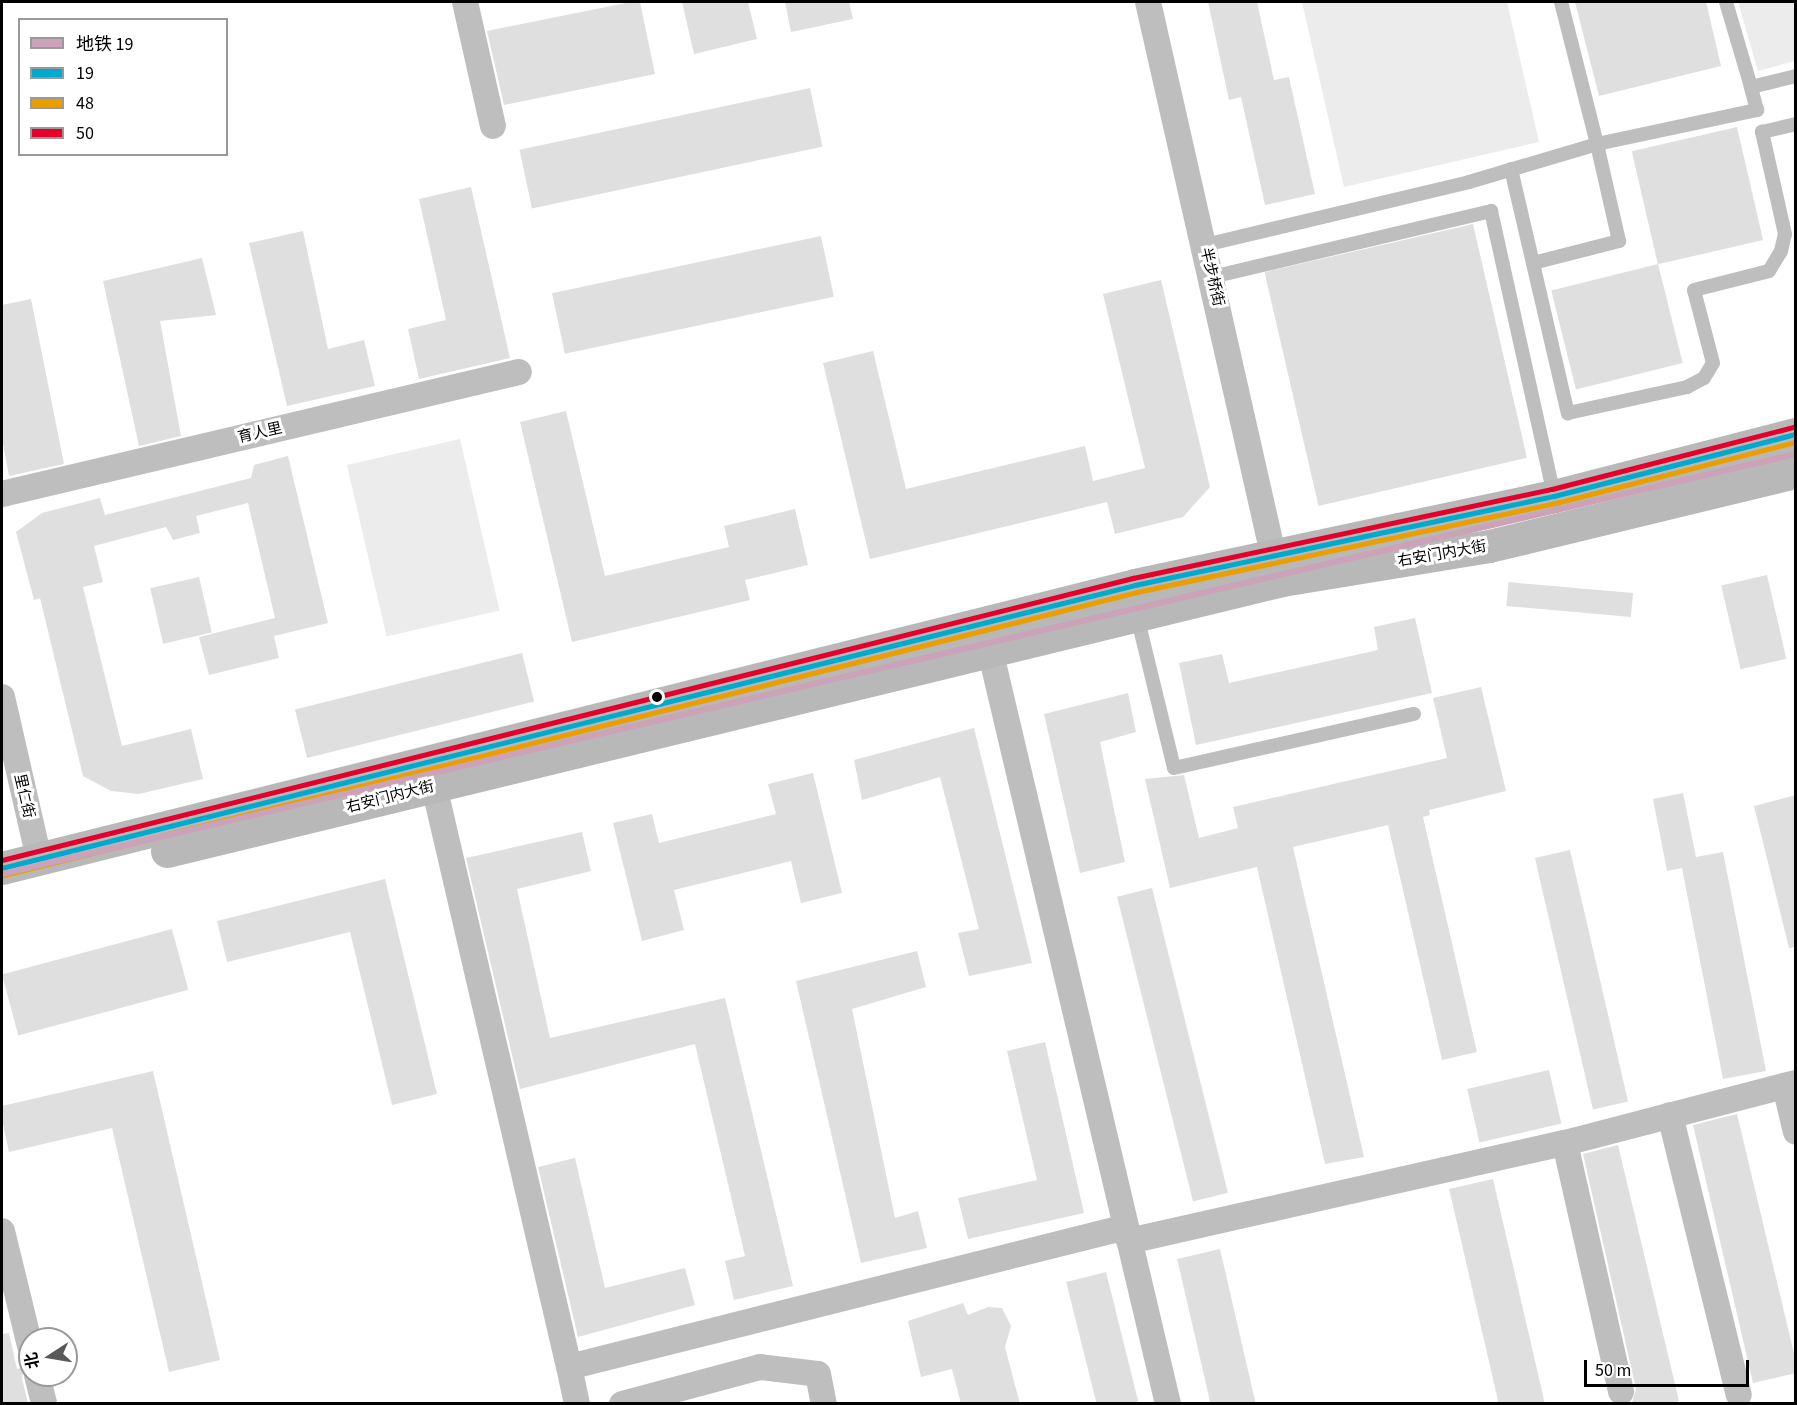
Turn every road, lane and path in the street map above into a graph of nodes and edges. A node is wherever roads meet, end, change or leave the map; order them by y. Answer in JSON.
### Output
{"nodes":[{"id":1,"x":465,"y":2,"type":"edge"},
{"id":2,"x":1148,"y":2,"type":"edge"},
{"id":3,"x":1561,"y":2,"type":"edge"},
{"id":4,"x":1726,"y":2,"type":"edge"},
{"id":5,"x":1796,"y":76,"type":"edge"},
{"id":6,"x":1751,"y":87,"type":"junction"},
{"id":7,"x":1757,"y":110,"type":"junction"},
{"id":8,"x":1796,"y":124,"type":"edge"},
{"id":9,"x":493,"y":126,"type":"dead end"},
{"id":10,"x":1762,"y":132,"type":"junction"},
{"id":11,"x":1597,"y":144,"type":"junction"},
{"id":12,"x":1511,"y":169,"type":"junction"},
{"id":13,"x":1205,"y":245,"type":"junction"},
{"id":14,"x":1533,"y":263,"type":"junction"},
{"id":15,"x":1212,"y":277,"type":"junction"},
{"id":16,"x":519,"y":372,"type":"dead end"},
{"id":17,"x":1796,"y":434,"type":"edge"},
{"id":18,"x":1796,"y":472,"type":"edge"},
{"id":19,"x":2,"y":494,"type":"edge"},
{"id":20,"x":1554,"y":496,"type":"junction"},
{"id":21,"x":1273,"y":554,"type":"junction"},
{"id":22,"x":1137,"y":616,"type":"junction"},
{"id":23,"x":990,"y":650,"type":"junction"},
{"id":24,"x":2,"y":697,"type":"edge"},
{"id":25,"x":1414,"y":714,"type":"dead end"},
{"id":26,"x":434,"y":786,"type":"junction"},
{"id":27,"x":39,"y":859,"type":"junction"},
{"id":28,"x":2,"y":868,"type":"edge"},
{"id":29,"x":2,"y":891,"type":"edge"},
{"id":30,"x":1790,"y":1085,"type":"edge"},
{"id":31,"x":1670,"y":1114,"type":"junction"},
{"id":32,"x":1796,"y":1132,"type":"edge"},
{"id":33,"x":1565,"y":1143,"type":"junction"},
{"id":34,"x":2,"y":1231,"type":"edge"},
{"id":35,"x":1127,"y":1234,"type":"junction"},
{"id":36,"x":25,"y":1327,"type":"edge"},
{"id":37,"x":568,"y":1366,"type":"junction"},
{"id":38,"x":40,"y":1387,"type":"edge"},
{"id":39,"x":1621,"y":1392,"type":"dead end"},
{"id":40,"x":699,"y":1394,"type":"edge"},
{"id":41,"x":1739,"y":1395,"type":"dead end"},
{"id":42,"x":44,"y":1404,"type":"edge"},
{"id":43,"x":577,"y":1404,"type":"edge"},
{"id":44,"x":622,"y":1404,"type":"edge"},
{"id":45,"x":824,"y":1404,"type":"edge"},
{"id":46,"x":1168,"y":1404,"type":"edge"}],
"edges":[{"from":1,"to":9,"type":"street"},
{"from":2,"to":13,"type":"street","name":"半步桥街"},
{"from":3,"to":11,"type":"lane"},
{"from":4,"to":6,"type":"lane"},
{"from":5,"to":6,"type":"lane"},
{"from":6,"to":7,"type":"lane"},
{"from":7,"to":10,"type":"lane"},
{"from":7,"to":11,"type":"lane"},
{"from":8,"to":10,"type":"lane"},
{"from":10,"to":14,"type":"lane"},
{"from":11,"to":12,"type":"lane"},
{"from":11,"to":14,"type":"lane"},
{"from":12,"to":13,"type":"lane"},
{"from":12,"to":14,"type":"lane"},
{"from":13,"to":15,"type":"street","name":"半步桥街"},
{"from":15,"to":20,"type":"lane"},
{"from":15,"to":21,"type":"street","name":"半步桥街"},
{"from":16,"to":19,"type":"street","name":"育人里"},
{"from":17,"to":20,"type":"main road","name":"右安门内大街"},
{"from":18,"to":22,"type":"main road","name":"右安门内大街"},
{"from":20,"to":21,"type":"main road","name":"右安门内大街"},
{"from":21,"to":27,"type":"main road","name":"右安门内大街"},
{"from":22,"to":23,"type":"main road","name":"右安门内大街"},
{"from":22,"to":25,"type":"lane"},
{"from":23,"to":26,"type":"main road","name":"右安门内大街"},
{"from":23,"to":35,"type":"street"},
{"from":24,"to":27,"type":"street","name":"里仁街"},
{"from":26,"to":29,"type":"main road","name":"右安门内大街"},
{"from":26,"to":37,"type":"street"},
{"from":27,"to":28,"type":"main road","name":"右安门内大街"},
{"from":30,"to":31,"type":"street"},
{"from":30,"to":32,"type":"street"},
{"from":31,"to":33,"type":"street"},
{"from":31,"to":41,"type":"street"},
{"from":33,"to":35,"type":"street"},
{"from":33,"to":39,"type":"street"},
{"from":34,"to":36,"type":"street"},
{"from":35,"to":37,"type":"street"},
{"from":35,"to":46,"type":"street"},
{"from":37,"to":43,"type":"street"},
{"from":38,"to":42,"type":"street"},
{"from":40,"to":44,"type":"street"},
{"from":40,"to":45,"type":"street"}]}
